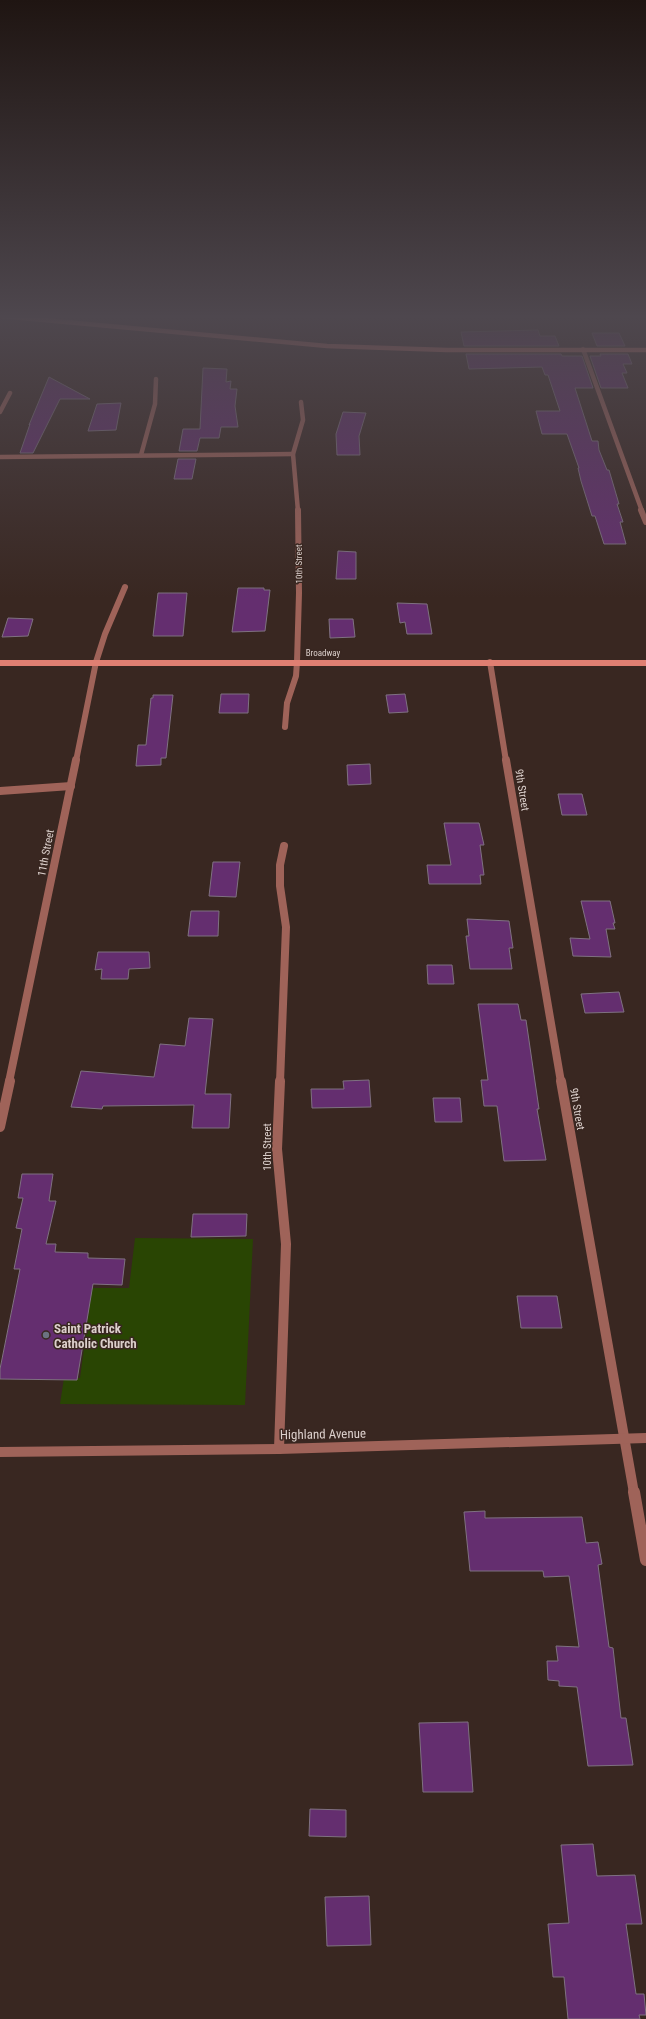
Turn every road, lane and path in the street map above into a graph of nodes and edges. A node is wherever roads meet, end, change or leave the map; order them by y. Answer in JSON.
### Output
{"nodes":[{"id":1,"x":154,"y":409,"type":"edge"},
{"id":2,"x":302,"y":409,"type":"edge"},
{"id":3,"x":605,"y":409,"type":"edge"},
{"id":4,"x":294,"y":454,"type":"junction"},
{"id":5,"x":141,"y":455,"type":"junction"},
{"id":6,"x":0,"y":457,"type":"edge"},
{"id":7,"x":646,"y":522,"type":"edge"},
{"id":8,"x":125,"y":587,"type":"dead end"},
{"id":9,"x":96,"y":662,"type":"junction"},
{"id":10,"x":297,"y":662,"type":"junction"},
{"id":11,"x":490,"y":662,"type":"junction"},
{"id":12,"x":0,"y":663,"type":"edge"},
{"id":13,"x":646,"y":663,"type":"edge"},
{"id":14,"x":285,"y":727,"type":"dead end"},
{"id":15,"x":71,"y":786,"type":"junction"},
{"id":16,"x":0,"y":791,"type":"edge"},
{"id":17,"x":284,"y":846,"type":"dead end"},
{"id":18,"x":0,"y":1127,"type":"edge"},
{"id":19,"x":646,"y":1438,"type":"edge"},
{"id":20,"x":624,"y":1439,"type":"junction"},
{"id":21,"x":279,"y":1449,"type":"junction"},
{"id":22,"x":0,"y":1452,"type":"edge"},
{"id":23,"x":646,"y":1560,"type":"edge"}],
"edges":[{"from":1,"to":5,"type":"street"},
{"from":2,"to":4,"type":"street","name":"10th Street"},
{"from":3,"to":7,"type":"street"},
{"from":4,"to":5,"type":"street"},
{"from":4,"to":10,"type":"street","name":"10th Street"},
{"from":5,"to":6,"type":"street"},
{"from":8,"to":9,"type":"street","name":"11th Street"},
{"from":9,"to":10,"type":"street","name":"Broadway"},
{"from":9,"to":12,"type":"street","name":"Broadway"},
{"from":9,"to":15,"type":"street","name":"11th Street"},
{"from":10,"to":11,"type":"street","name":"Broadway"},
{"from":10,"to":14,"type":"street","name":"10th Street"},
{"from":11,"to":13,"type":"street","name":"Broadway"},
{"from":11,"to":20,"type":"street","name":"9th Street"},
{"from":15,"to":16,"type":"street"},
{"from":15,"to":18,"type":"street","name":"11th Street"},
{"from":17,"to":21,"type":"street","name":"10th Street"},
{"from":19,"to":20,"type":"street","name":"Highland Avenue"},
{"from":20,"to":21,"type":"street","name":"Highland Avenue"},
{"from":20,"to":23,"type":"street","name":"9th Street"},
{"from":21,"to":22,"type":"street","name":"Highland Avenue"}]}
